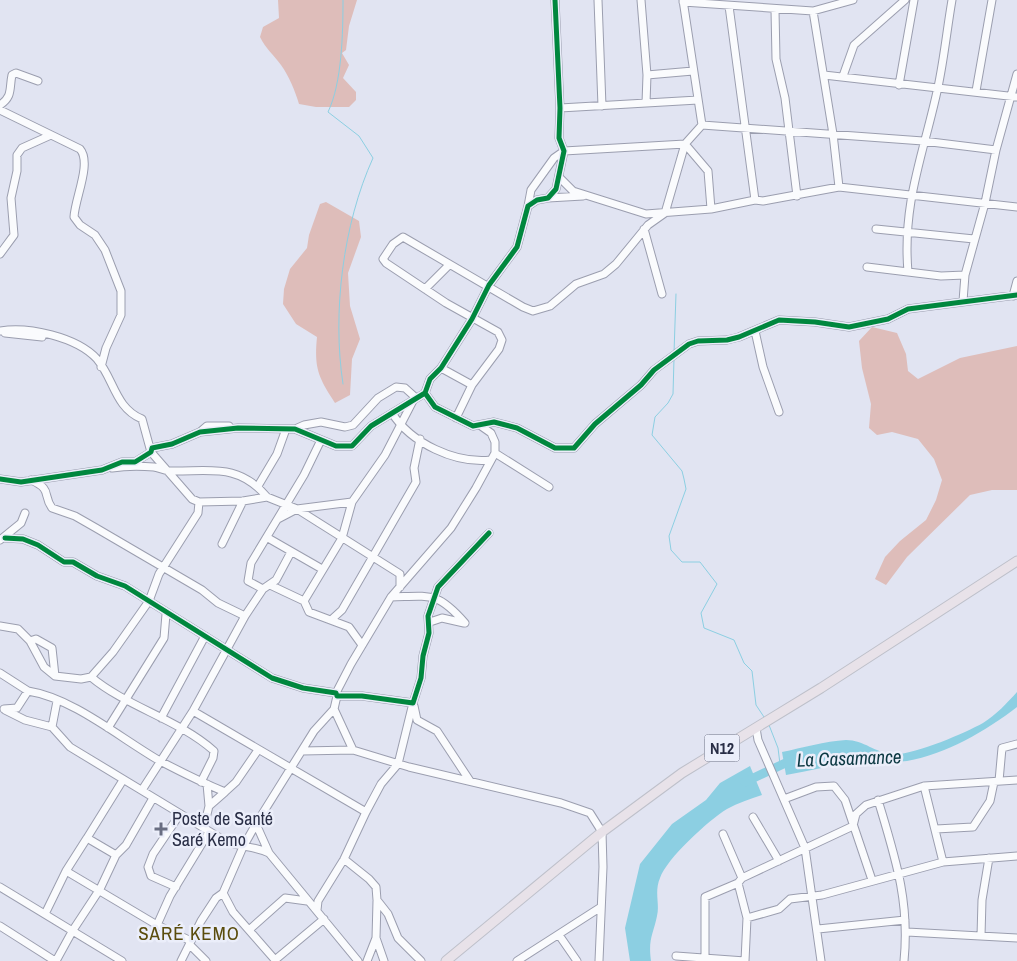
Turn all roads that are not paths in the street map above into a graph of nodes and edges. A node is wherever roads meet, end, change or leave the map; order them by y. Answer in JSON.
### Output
{"nodes":[{"id":1,"x":555,"y":0,"type":"edge"},
{"id":2,"x":598,"y":0,"type":"edge"},
{"id":3,"x":641,"y":0,"type":"edge"},
{"id":4,"x":852,"y":0,"type":"edge"},
{"id":5,"x":905,"y":0,"type":"edge"},
{"id":6,"x":914,"y":0,"type":"edge"},
{"id":7,"x":952,"y":0,"type":"edge"},
{"id":8,"x":992,"y":0,"type":"edge"},
{"id":9,"x":683,"y":1,"type":"edge"},
{"id":10,"x":729,"y":6,"type":"junction"},
{"id":11,"x":774,"y":10,"type":"junction"},
{"id":12,"x":813,"y":11,"type":"junction"},
{"id":13,"x":693,"y":71,"type":"junction"},
{"id":14,"x":647,"y":74,"type":"junction"},
{"id":15,"x":1017,"y":74,"type":"edge"},
{"id":16,"x":824,"y":75,"type":"junction"},
{"id":17,"x":843,"y":76,"type":"junction"},
{"id":18,"x":38,"y":81,"type":"dead end"},
{"id":19,"x":899,"y":85,"type":"junction"},
{"id":20,"x":938,"y":88,"type":"junction"},
{"id":21,"x":976,"y":91,"type":"junction"},
{"id":22,"x":11,"y":92,"type":"junction"},
{"id":23,"x":1014,"y":96,"type":"edge"},
{"id":24,"x":698,"y":100,"type":"junction"},
{"id":25,"x":646,"y":103,"type":"junction"},
{"id":26,"x":0,"y":105,"type":"edge"},
{"id":27,"x":602,"y":106,"type":"junction"},
{"id":28,"x":560,"y":108,"type":"junction"},
{"id":29,"x":0,"y":110,"type":"edge"},
{"id":30,"x":11,"y":115,"type":"junction"},
{"id":31,"x":702,"y":125,"type":"junction"},
{"id":32,"x":746,"y":128,"type":"junction"},
{"id":33,"x":789,"y":132,"type":"junction"},
{"id":34,"x":834,"y":134,"type":"junction"},
{"id":35,"x":51,"y":135,"type":"junction"},
{"id":36,"x":922,"y":141,"type":"junction"},
{"id":37,"x":685,"y":144,"type":"junction"},
{"id":38,"x":564,"y":150,"type":"junction"},
{"id":39,"x":996,"y":150,"type":"junction"},
{"id":40,"x":559,"y":177,"type":"junction"},
{"id":41,"x":839,"y":187,"type":"junction"},
{"id":42,"x":583,"y":196,"type":"junction"},
{"id":43,"x":797,"y":196,"type":"junction"},
{"id":44,"x":910,"y":196,"type":"junction"},
{"id":45,"x":548,"y":198,"type":"junction"},
{"id":46,"x":755,"y":200,"type":"junction"},
{"id":47,"x":986,"y":203,"type":"junction"},
{"id":48,"x":528,"y":206,"type":"junction"},
{"id":49,"x":1017,"y":207,"type":"edge"},
{"id":50,"x":711,"y":209,"type":"junction"},
{"id":51,"x":665,"y":213,"type":"junction"},
{"id":52,"x":644,"y":229,"type":"junction"},
{"id":53,"x":876,"y":230,"type":"dead end"},
{"id":54,"x":907,"y":232,"type":"junction"},
{"id":55,"x":974,"y":239,"type":"junction"},
{"id":56,"x":0,"y":254,"type":"edge"},
{"id":57,"x":449,"y":265,"type":"junction"},
{"id":58,"x":867,"y":267,"type":"dead end"},
{"id":59,"x":908,"y":272,"type":"junction"},
{"id":60,"x":965,"y":275,"type":"junction"},
{"id":61,"x":1017,"y":281,"type":"edge"},
{"id":62,"x":488,"y":286,"type":"junction"},
{"id":63,"x":425,"y":290,"type":"junction"},
{"id":64,"x":662,"y":294,"type":"dead end"},
{"id":65,"x":1015,"y":296,"type":"edge"},
{"id":66,"x":963,"y":301,"type":"junction"},
{"id":67,"x":472,"y":319,"type":"junction"},
{"id":68,"x":755,"y":331,"type":"junction"},
{"id":69,"x":0,"y":332,"type":"edge"},
{"id":70,"x":101,"y":367,"type":"junction"},
{"id":71,"x":441,"y":368,"type":"junction"},
{"id":72,"x":472,"y":385,"type":"junction"},
{"id":73,"x":424,"y":393,"type":"junction"},
{"id":74,"x":415,"y":397,"type":"junction"},
{"id":75,"x":779,"y":412,"type":"dead end"},
{"id":76,"x":392,"y":413,"type":"junction"},
{"id":77,"x":456,"y":418,"type":"junction"},
{"id":78,"x":400,"y":426,"type":"junction"},
{"id":79,"x":480,"y":426,"type":"junction"},
{"id":80,"x":286,"y":429,"type":"junction"},
{"id":81,"x":295,"y":429,"type":"junction"},
{"id":82,"x":322,"y":440,"type":"junction"},
{"id":83,"x":420,"y":440,"type":"junction"},
{"id":84,"x":151,"y":452,"type":"junction"},
{"id":85,"x":495,"y":453,"type":"junction"},
{"id":86,"x":491,"y":460,"type":"junction"},
{"id":87,"x":102,"y":470,"type":"junction"},
{"id":88,"x":167,"y":471,"type":"junction"},
{"id":89,"x":0,"y":479,"type":"edge"},
{"id":90,"x":31,"y":480,"type":"junction"},
{"id":91,"x":258,"y":486,"type":"junction"},
{"id":92,"x":549,"y":486,"type":"dead end"},
{"id":93,"x":268,"y":497,"type":"junction"},
{"id":94,"x":244,"y":501,"type":"junction"},
{"id":95,"x":199,"y":502,"type":"junction"},
{"id":96,"x":352,"y":502,"type":"junction"},
{"id":97,"x":285,"y":505,"type":"junction"},
{"id":98,"x":297,"y":510,"type":"junction"},
{"id":99,"x":25,"y":513,"type":"dead end"},
{"id":100,"x":278,"y":520,"type":"junction"},
{"id":101,"x":488,"y":533,"type":"dead end"},
{"id":102,"x":268,"y":538,"type":"junction"},
{"id":103,"x":342,"y":538,"type":"junction"},
{"id":104,"x":2,"y":539,"type":"edge"},
{"id":105,"x":222,"y":544,"type":"dead end"},
{"id":106,"x":291,"y":552,"type":"junction"},
{"id":107,"x":372,"y":557,"type":"junction"},
{"id":108,"x":1017,"y":561,"type":"edge"},
{"id":109,"x":163,"y":568,"type":"junction"},
{"id":110,"x":322,"y":569,"type":"junction"},
{"id":111,"x":270,"y":585,"type":"junction"},
{"id":112,"x":400,"y":587,"type":"junction"},
{"id":113,"x":263,"y":589,"type":"junction"},
{"id":114,"x":391,"y":597,"type":"junction"},
{"id":115,"x":434,"y":597,"type":"junction"},
{"id":116,"x":304,"y":600,"type":"junction"},
{"id":117,"x":149,"y":601,"type":"junction"},
{"id":118,"x":342,"y":610,"type":"junction"},
{"id":119,"x":166,"y":614,"type":"junction"},
{"id":120,"x":245,"y":616,"type":"junction"},
{"id":121,"x":331,"y":620,"type":"junction"},
{"id":122,"x":430,"y":622,"type":"junction"},
{"id":123,"x":0,"y":626,"type":"edge"},
{"id":124,"x":349,"y":627,"type":"junction"},
{"id":125,"x":205,"y":636,"type":"junction"},
{"id":126,"x":30,"y":641,"type":"junction"},
{"id":127,"x":362,"y":645,"type":"junction"},
{"id":128,"x":228,"y":650,"type":"junction"},
{"id":129,"x":0,"y":673,"type":"edge"},
{"id":130,"x":55,"y":676,"type":"junction"},
{"id":131,"x":91,"y":677,"type":"junction"},
{"id":132,"x":28,"y":691,"type":"junction"},
{"id":133,"x":336,"y":695,"type":"junction"},
{"id":134,"x":126,"y":699,"type":"junction"},
{"id":135,"x":57,"y":701,"type":"junction"},
{"id":136,"x":413,"y":703,"type":"junction"},
{"id":137,"x":2,"y":709,"type":"edge"},
{"id":138,"x":334,"y":709,"type":"junction"},
{"id":139,"x":193,"y":711,"type":"junction"},
{"id":140,"x":161,"y":718,"type":"junction"},
{"id":141,"x":52,"y":727,"type":"junction"},
{"id":142,"x":108,"y":728,"type":"junction"},
{"id":143,"x":756,"y":728,"type":"junction"},
{"id":144,"x":182,"y":730,"type":"junction"},
{"id":145,"x":747,"y":733,"type":"junction"},
{"id":146,"x":758,"y":740,"type":"junction"},
{"id":147,"x":1017,"y":744,"type":"edge"},
{"id":148,"x":258,"y":750,"type":"junction"},
{"id":149,"x":353,"y":750,"type":"junction"},
{"id":150,"x":302,"y":751,"type":"junction"},
{"id":151,"x":160,"y":760,"type":"junction"},
{"id":152,"x":398,"y":764,"type":"junction"},
{"id":153,"x":291,"y":768,"type":"junction"},
{"id":154,"x":123,"y":780,"type":"junction"},
{"id":155,"x":1017,"y":780,"type":"edge"},
{"id":156,"x":470,"y":781,"type":"junction"},
{"id":157,"x":996,"y":781,"type":"junction"},
{"id":158,"x":204,"y":783,"type":"junction"},
{"id":159,"x":924,"y":786,"type":"junction"},
{"id":160,"x":142,"y":790,"type":"junction"},
{"id":161,"x":225,"y":792,"type":"junction"},
{"id":162,"x":153,"y":798,"type":"junction"},
{"id":163,"x":784,"y":799,"type":"junction"},
{"id":164,"x":878,"y":800,"type":"junction"},
{"id":165,"x":210,"y":806,"type":"junction"},
{"id":166,"x":366,"y":812,"type":"junction"},
{"id":167,"x":180,"y":814,"type":"junction"},
{"id":168,"x":753,"y":817,"type":"dead end"},
{"id":169,"x":256,"y":824,"type":"junction"},
{"id":170,"x":853,"y":826,"type":"junction"},
{"id":171,"x":206,"y":829,"type":"junction"},
{"id":172,"x":936,"y":829,"type":"junction"},
{"id":173,"x":602,"y":832,"type":"junction"},
{"id":174,"x":723,"y":834,"type":"dead end"},
{"id":175,"x":87,"y":838,"type":"junction"},
{"id":176,"x":243,"y":847,"type":"junction"},
{"id":177,"x":806,"y":848,"type":"junction"},
{"id":178,"x":269,"y":853,"type":"junction"},
{"id":179,"x":116,"y":855,"type":"junction"},
{"id":180,"x":1017,"y":856,"type":"edge"},
{"id":181,"x":989,"y":858,"type":"junction"},
{"id":182,"x":344,"y":860,"type":"junction"},
{"id":183,"x":779,"y":861,"type":"junction"},
{"id":184,"x":943,"y":862,"type":"junction"},
{"id":185,"x":66,"y":871,"type":"junction"},
{"id":186,"x":900,"y":873,"type":"junction"},
{"id":187,"x":872,"y":880,"type":"junction"},
{"id":188,"x":740,"y":881,"type":"junction"},
{"id":189,"x":0,"y":887,"type":"edge"},
{"id":190,"x":176,"y":887,"type":"junction"},
{"id":191,"x":100,"y":889,"type":"junction"},
{"id":192,"x":223,"y":893,"type":"junction"},
{"id":193,"x":814,"y":895,"type":"junction"},
{"id":194,"x":377,"y":900,"type":"junction"},
{"id":195,"x":307,"y":902,"type":"junction"},
{"id":196,"x":601,"y":906,"type":"junction"},
{"id":197,"x":316,"y":910,"type":"junction"},
{"id":198,"x":46,"y":914,"type":"junction"},
{"id":199,"x":747,"y":918,"type":"junction"},
{"id":200,"x":324,"y":919,"type":"junction"},
{"id":201,"x":905,"y":920,"type":"junction"},
{"id":202,"x":157,"y":925,"type":"junction"},
{"id":203,"x":0,"y":926,"type":"edge"},
{"id":204,"x":818,"y":929,"type":"junction"},
{"id":205,"x":73,"y":930,"type":"junction"},
{"id":206,"x":249,"y":930,"type":"junction"},
{"id":207,"x":907,"y":932,"type":"junction"},
{"id":208,"x":558,"y":935,"type":"junction"},
{"id":209,"x":981,"y":936,"type":"junction"},
{"id":210,"x":376,"y":938,"type":"junction"},
{"id":211,"x":1017,"y":938,"type":"edge"},
{"id":212,"x":191,"y":943,"type":"junction"},
{"id":213,"x":676,"y":956,"type":"dead end"},
{"id":214,"x":708,"y":958,"type":"edge"},
{"id":215,"x":276,"y":960,"type":"edge"},
{"id":216,"x":418,"y":960,"type":"edge"},
{"id":217,"x":56,"y":961,"type":"edge"},
{"id":218,"x":122,"y":961,"type":"edge"},
{"id":219,"x":181,"y":961,"type":"edge"},
{"id":220,"x":206,"y":961,"type":"edge"},
{"id":221,"x":358,"y":961,"type":"edge"},
{"id":222,"x":367,"y":961,"type":"edge"},
{"id":223,"x":384,"y":961,"type":"edge"},
{"id":224,"x":446,"y":961,"type":"edge"},
{"id":225,"x":517,"y":961,"type":"edge"},
{"id":226,"x":577,"y":961,"type":"edge"},
{"id":227,"x":599,"y":961,"type":"edge"},
{"id":228,"x":745,"y":961,"type":"edge"},
{"id":229,"x":821,"y":961,"type":"edge"},
{"id":230,"x":904,"y":961,"type":"edge"}],
"edges":[{"from":1,"to":28,"type":"street"},
{"from":2,"to":27,"type":"street"},
{"from":3,"to":14,"type":"street"},
{"from":4,"to":12,"type":"street"},
{"from":5,"to":17,"type":"street"},
{"from":6,"to":19,"type":"street"},
{"from":7,"to":20,"type":"street"},
{"from":8,"to":21,"type":"street"},
{"from":9,"to":10,"type":"street"},
{"from":9,"to":13,"type":"street"},
{"from":10,"to":11,"type":"street"},
{"from":10,"to":32,"type":"street"},
{"from":11,"to":12,"type":"street"},
{"from":11,"to":33,"type":"street"},
{"from":12,"to":16,"type":"street"},
{"from":13,"to":14,"type":"street"},
{"from":13,"to":24,"type":"street"},
{"from":14,"to":25,"type":"street"},
{"from":15,"to":23,"type":"street"},
{"from":16,"to":17,"type":"street"},
{"from":16,"to":34,"type":"street"},
{"from":17,"to":19,"type":"street"},
{"from":18,"to":22,"type":"street"},
{"from":19,"to":20,"type":"street"},
{"from":20,"to":21,"type":"street"},
{"from":20,"to":36,"type":"street"},
{"from":21,"to":23,"type":"street"},
{"from":22,"to":26,"type":"street"},
{"from":22,"to":30,"type":"street"},
{"from":23,"to":39,"type":"street"},
{"from":24,"to":25,"type":"street"},
{"from":24,"to":31,"type":"street"},
{"from":25,"to":27,"type":"street"},
{"from":27,"to":28,"type":"street"},
{"from":28,"to":38,"type":"street"},
{"from":29,"to":30,"type":"street"},
{"from":30,"to":35,"type":"street"},
{"from":31,"to":32,"type":"street"},
{"from":31,"to":37,"type":"street"},
{"from":32,"to":33,"type":"street"},
{"from":32,"to":46,"type":"street"},
{"from":33,"to":34,"type":"street"},
{"from":33,"to":43,"type":"street"},
{"from":34,"to":36,"type":"street"},
{"from":34,"to":41,"type":"street"},
{"from":35,"to":56,"type":"street"},
{"from":35,"to":70,"type":"street"},
{"from":36,"to":39,"type":"street"},
{"from":36,"to":44,"type":"street"},
{"from":37,"to":38,"type":"street"},
{"from":37,"to":50,"type":"street"},
{"from":37,"to":51,"type":"street"},
{"from":38,"to":40,"type":"street"},
{"from":38,"to":48,"type":"street"},
{"from":39,"to":47,"type":"street"},
{"from":40,"to":42,"type":"street"},
{"from":40,"to":45,"type":"street"},
{"from":41,"to":43,"type":"street"},
{"from":41,"to":44,"type":"street"},
{"from":42,"to":45,"type":"street"},
{"from":42,"to":51,"type":"street"},
{"from":43,"to":46,"type":"street"},
{"from":44,"to":47,"type":"street"},
{"from":44,"to":54,"type":"street"},
{"from":45,"to":48,"type":"street"},
{"from":46,"to":50,"type":"street"},
{"from":47,"to":49,"type":"street"},
{"from":47,"to":55,"type":"street"},
{"from":48,"to":62,"type":"street"},
{"from":50,"to":51,"type":"street"},
{"from":51,"to":52,"type":"street"},
{"from":52,"to":62,"type":"street"},
{"from":52,"to":64,"type":"street"},
{"from":53,"to":54,"type":"street"},
{"from":54,"to":55,"type":"street"},
{"from":54,"to":59,"type":"street"},
{"from":55,"to":60,"type":"street"},
{"from":57,"to":62,"type":"street"},
{"from":57,"to":63,"type":"street"},
{"from":57,"to":63,"type":"street"},
{"from":58,"to":59,"type":"street"},
{"from":59,"to":60,"type":"street"},
{"from":60,"to":66,"type":"street"},
{"from":61,"to":65,"type":"street"},
{"from":62,"to":67,"type":"street"},
{"from":63,"to":67,"type":"street"},
{"from":65,"to":66,"type":"street"},
{"from":66,"to":68,"type":"street"},
{"from":67,"to":71,"type":"street"},
{"from":67,"to":72,"type":"street"},
{"from":68,"to":75,"type":"street"},
{"from":68,"to":79,"type":"street"},
{"from":69,"to":70,"type":"street"},
{"from":70,"to":84,"type":"street"},
{"from":71,"to":72,"type":"street"},
{"from":71,"to":73,"type":"street"},
{"from":72,"to":77,"type":"street"},
{"from":73,"to":74,"type":"street"},
{"from":73,"to":77,"type":"street"},
{"from":74,"to":76,"type":"street"},
{"from":74,"to":78,"type":"street"},
{"from":74,"to":81,"type":"street"},
{"from":76,"to":78,"type":"street"},
{"from":76,"to":82,"type":"street"},
{"from":77,"to":79,"type":"street"},
{"from":78,"to":83,"type":"street"},
{"from":78,"to":96,"type":"street"},
{"from":79,"to":85,"type":"street"},
{"from":80,"to":81,"type":"street"},
{"from":80,"to":84,"type":"street"},
{"from":80,"to":91,"type":"street"},
{"from":81,"to":82,"type":"street"},
{"from":82,"to":97,"type":"street"},
{"from":83,"to":86,"type":"street"},
{"from":83,"to":107,"type":"street"},
{"from":84,"to":87,"type":"street"},
{"from":84,"to":88,"type":"street"},
{"from":85,"to":86,"type":"street"},
{"from":85,"to":92,"type":"street"},
{"from":86,"to":112,"type":"street"},
{"from":87,"to":88,"type":"street"},
{"from":87,"to":90,"type":"street"},
{"from":88,"to":91,"type":"street"},
{"from":88,"to":95,"type":"street"},
{"from":89,"to":90,"type":"street"},
{"from":90,"to":109,"type":"street"},
{"from":91,"to":93,"type":"street"},
{"from":93,"to":94,"type":"street"},
{"from":93,"to":97,"type":"street"},
{"from":94,"to":95,"type":"street"},
{"from":94,"to":105,"type":"street"},
{"from":95,"to":109,"type":"street"},
{"from":96,"to":98,"type":"street"},
{"from":96,"to":103,"type":"street"},
{"from":97,"to":98,"type":"street"},
{"from":97,"to":100,"type":"street"},
{"from":98,"to":100,"type":"street"},
{"from":98,"to":103,"type":"street"},
{"from":99,"to":104,"type":"street"},
{"from":100,"to":102,"type":"street"},
{"from":101,"to":115,"type":"street"},
{"from":102,"to":106,"type":"street"},
{"from":102,"to":113,"type":"street"},
{"from":103,"to":107,"type":"street"},
{"from":103,"to":110,"type":"street"},
{"from":104,"to":117,"type":"street"},
{"from":106,"to":110,"type":"street"},
{"from":106,"to":111,"type":"street"},
{"from":107,"to":112,"type":"street"},
{"from":107,"to":118,"type":"street"},
{"from":108,"to":143,"type":"main road","number":"N12"},
{"from":109,"to":117,"type":"street"},
{"from":109,"to":120,"type":"street"},
{"from":110,"to":116,"type":"street"},
{"from":111,"to":113,"type":"street"},
{"from":111,"to":116,"type":"street"},
{"from":112,"to":114,"type":"street"},
{"from":113,"to":120,"type":"street"},
{"from":114,"to":115,"type":"street"},
{"from":114,"to":127,"type":"street"},
{"from":115,"to":122,"type":"street"},
{"from":115,"to":122,"type":"street"},
{"from":116,"to":121,"type":"street"},
{"from":117,"to":119,"type":"street"},
{"from":117,"to":131,"type":"street"},
{"from":118,"to":121,"type":"street"},
{"from":118,"to":124,"type":"street"},
{"from":119,"to":125,"type":"street"},
{"from":119,"to":134,"type":"street"},
{"from":120,"to":128,"type":"street"},
{"from":121,"to":124,"type":"street"},
{"from":122,"to":136,"type":"street"},
{"from":123,"to":126,"type":"street"},
{"from":124,"to":127,"type":"street"},
{"from":125,"to":128,"type":"street"},
{"from":125,"to":140,"type":"street"},
{"from":126,"to":130,"type":"street"},
{"from":126,"to":130,"type":"street"},
{"from":127,"to":133,"type":"street"},
{"from":128,"to":133,"type":"street"},
{"from":128,"to":139,"type":"street"},
{"from":129,"to":132,"type":"street"},
{"from":130,"to":131,"type":"street"},
{"from":131,"to":134,"type":"street"},
{"from":132,"to":135,"type":"street"},
{"from":132,"to":137,"type":"street"},
{"from":133,"to":136,"type":"street"},
{"from":133,"to":138,"type":"street"},
{"from":134,"to":140,"type":"street"},
{"from":134,"to":142,"type":"street"},
{"from":135,"to":141,"type":"street"},
{"from":135,"to":142,"type":"street"},
{"from":136,"to":152,"type":"street"},
{"from":136,"to":156,"type":"street"},
{"from":137,"to":141,"type":"street"},
{"from":138,"to":149,"type":"street"},
{"from":138,"to":150,"type":"street"},
{"from":139,"to":144,"type":"street"},
{"from":139,"to":148,"type":"street"},
{"from":140,"to":144,"type":"street"},
{"from":141,"to":154,"type":"street"},
{"from":142,"to":151,"type":"street"},
{"from":143,"to":145,"type":"main road","number":"N12"},
{"from":143,"to":146,"type":"street"},
{"from":144,"to":151,"type":"street"},
{"from":144,"to":158,"type":"street"},
{"from":145,"to":146,"type":"street"},
{"from":145,"to":173,"type":"main road","number":"N12"},
{"from":146,"to":163,"type":"street"},
{"from":147,"to":157,"type":"street"},
{"from":148,"to":153,"type":"street"},
{"from":148,"to":161,"type":"street"},
{"from":149,"to":150,"type":"street"},
{"from":149,"to":152,"type":"street"},
{"from":150,"to":153,"type":"street"},
{"from":151,"to":158,"type":"street"},
{"from":151,"to":160,"type":"street"},
{"from":152,"to":156,"type":"street"},
{"from":152,"to":166,"type":"street"},
{"from":153,"to":166,"type":"street"},
{"from":153,"to":169,"type":"street"},
{"from":154,"to":160,"type":"street"},
{"from":154,"to":175,"type":"street"},
{"from":155,"to":157,"type":"street"},
{"from":156,"to":173,"type":"street"},
{"from":157,"to":159,"type":"street"},
{"from":157,"to":172,"type":"street"},
{"from":158,"to":161,"type":"street"},
{"from":158,"to":165,"type":"street"},
{"from":159,"to":164,"type":"street"},
{"from":159,"to":172,"type":"street"},
{"from":160,"to":162,"type":"street"},
{"from":161,"to":165,"type":"street"},
{"from":162,"to":167,"type":"street"},
{"from":162,"to":179,"type":"street"},
{"from":163,"to":170,"type":"street"},
{"from":163,"to":177,"type":"street"},
{"from":164,"to":170,"type":"street"},
{"from":164,"to":186,"type":"street"},
{"from":165,"to":171,"type":"street"},
{"from":166,"to":182,"type":"street"},
{"from":167,"to":171,"type":"street"},
{"from":167,"to":190,"type":"street"},
{"from":168,"to":183,"type":"street"},
{"from":169,"to":176,"type":"street"},
{"from":169,"to":178,"type":"street"},
{"from":170,"to":177,"type":"street"},
{"from":170,"to":187,"type":"street"},
{"from":171,"to":176,"type":"street"},
{"from":171,"to":190,"type":"street"},
{"from":172,"to":184,"type":"street"},
{"from":173,"to":196,"type":"street"},
{"from":173,"to":224,"type":"main road","number":"N12"},
{"from":174,"to":188,"type":"street"},
{"from":175,"to":179,"type":"street"},
{"from":175,"to":185,"type":"street"},
{"from":176,"to":178,"type":"street"},
{"from":176,"to":192,"type":"street"},
{"from":177,"to":183,"type":"street"},
{"from":177,"to":193,"type":"street"},
{"from":178,"to":195,"type":"street"},
{"from":179,"to":191,"type":"street"},
{"from":180,"to":181,"type":"street"},
{"from":181,"to":184,"type":"street"},
{"from":181,"to":209,"type":"street"},
{"from":182,"to":194,"type":"street"},
{"from":182,"to":197,"type":"street"},
{"from":183,"to":188,"type":"street"},
{"from":184,"to":186,"type":"street"},
{"from":185,"to":191,"type":"street"},
{"from":185,"to":198,"type":"street"},
{"from":186,"to":187,"type":"street"},
{"from":186,"to":201,"type":"street"},
{"from":187,"to":193,"type":"street"},
{"from":188,"to":199,"type":"street"},
{"from":188,"to":214,"type":"street"},
{"from":189,"to":198,"type":"street"},
{"from":190,"to":202,"type":"street"},
{"from":191,"to":202,"type":"street"},
{"from":191,"to":205,"type":"street"},
{"from":192,"to":206,"type":"street"},
{"from":192,"to":212,"type":"street"},
{"from":193,"to":199,"type":"street"},
{"from":193,"to":204,"type":"street"},
{"from":194,"to":210,"type":"street"},
{"from":194,"to":216,"type":"street"},
{"from":195,"to":197,"type":"street"},
{"from":195,"to":206,"type":"street"},
{"from":196,"to":208,"type":"street"},
{"from":196,"to":227,"type":"street"},
{"from":197,"to":200,"type":"street"},
{"from":198,"to":205,"type":"street"},
{"from":199,"to":228,"type":"street"},
{"from":200,"to":215,"type":"street"},
{"from":200,"to":221,"type":"street"},
{"from":201,"to":204,"type":"street"},
{"from":201,"to":207,"type":"street"},
{"from":202,"to":212,"type":"street"},
{"from":203,"to":217,"type":"street"},
{"from":204,"to":229,"type":"street"},
{"from":205,"to":217,"type":"street"},
{"from":205,"to":218,"type":"street"},
{"from":206,"to":215,"type":"street"},
{"from":207,"to":209,"type":"street"},
{"from":207,"to":230,"type":"street"},
{"from":208,"to":225,"type":"street"},
{"from":208,"to":226,"type":"street"},
{"from":209,"to":211,"type":"street"},
{"from":210,"to":222,"type":"street"},
{"from":210,"to":223,"type":"street"},
{"from":212,"to":219,"type":"street"},
{"from":212,"to":220,"type":"street"},
{"from":213,"to":214,"type":"street"},
{"from":214,"to":228,"type":"street"}]}
